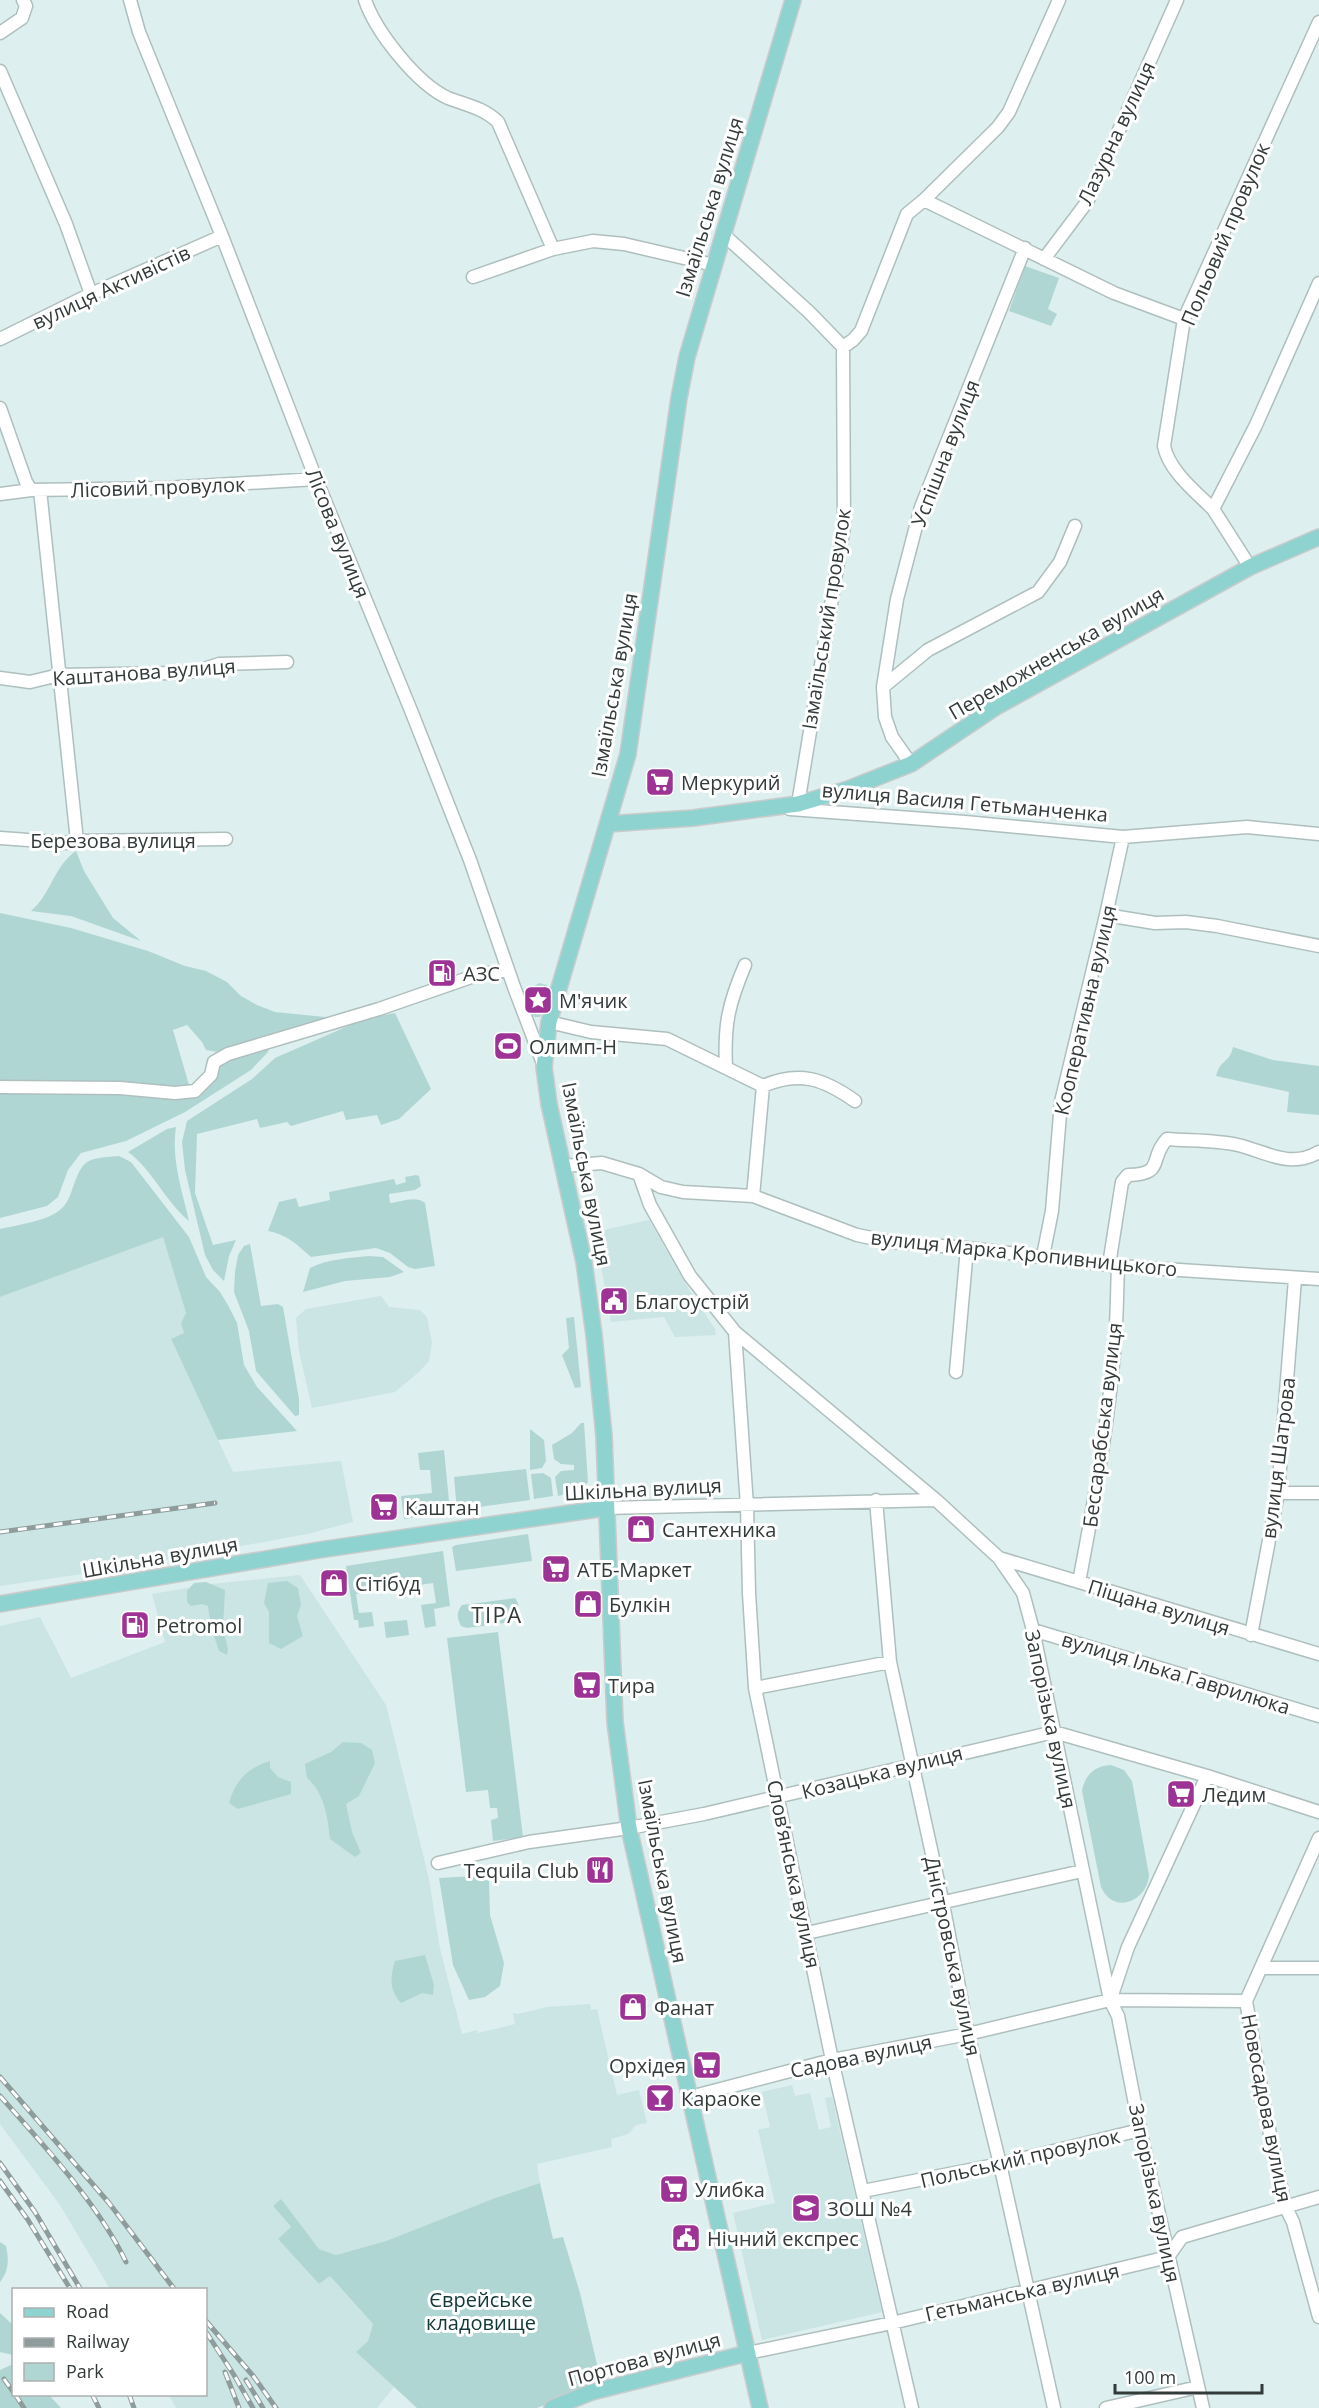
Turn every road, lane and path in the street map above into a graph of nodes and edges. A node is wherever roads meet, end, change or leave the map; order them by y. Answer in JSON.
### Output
{"nodes":[{"id":1,"x":23,"y":0,"type":"edge"},
{"id":2,"x":130,"y":0,"type":"edge"},
{"id":3,"x":365,"y":0,"type":"edge"},
{"id":4,"x":793,"y":0,"type":"edge"},
{"id":5,"x":1059,"y":0,"type":"edge"},
{"id":6,"x":1177,"y":0,"type":"edge"},
{"id":7,"x":1319,"y":22,"type":"edge"},
{"id":8,"x":0,"y":33,"type":"edge"},
{"id":9,"x":0,"y":71,"type":"edge"},
{"id":10,"x":924,"y":200,"type":"junction"},
{"id":11,"x":723,"y":234,"type":"junction"},
{"id":12,"x":222,"y":236,"type":"junction"},
{"id":13,"x":1024,"y":248,"type":"junction"},
{"id":14,"x":553,"y":249,"type":"junction"},
{"id":15,"x":1044,"y":259,"type":"junction"},
{"id":16,"x":714,"y":265,"type":"junction"},
{"id":17,"x":473,"y":277,"type":"dead end"},
{"id":18,"x":1319,"y":283,"type":"edge"},
{"id":19,"x":92,"y":294,"type":"junction"},
{"id":20,"x":1184,"y":319,"type":"junction"},
{"id":21,"x":0,"y":339,"type":"edge"},
{"id":22,"x":843,"y":347,"type":"junction"},
{"id":23,"x":0,"y":408,"type":"edge"},
{"id":24,"x":316,"y":479,"type":"junction"},
{"id":25,"x":35,"y":490,"type":"junction"},
{"id":26,"x":0,"y":494,"type":"edge"},
{"id":27,"x":1214,"y":509,"type":"junction"},
{"id":28,"x":1075,"y":526,"type":"dead end"},
{"id":29,"x":1319,"y":537,"type":"edge"},
{"id":30,"x":1250,"y":567,"type":"junction"},
{"id":31,"x":287,"y":662,"type":"dead end"},
{"id":32,"x":58,"y":675,"type":"junction"},
{"id":33,"x":0,"y":678,"type":"edge"},
{"id":34,"x":883,"y":687,"type":"junction"},
{"id":35,"x":912,"y":764,"type":"junction"},
{"id":36,"x":798,"y":804,"type":"junction"},
{"id":37,"x":777,"y":808,"type":"junction"},
{"id":38,"x":608,"y":824,"type":"junction"},
{"id":39,"x":1319,"y":834,"type":"edge"},
{"id":40,"x":1123,"y":837,"type":"junction"},
{"id":41,"x":0,"y":838,"type":"edge"},
{"id":42,"x":226,"y":839,"type":"dead end"},
{"id":43,"x":76,"y":841,"type":"junction"},
{"id":44,"x":1106,"y":915,"type":"junction"},
{"id":45,"x":1319,"y":946,"type":"edge"},
{"id":46,"x":745,"y":965,"type":"dead end"},
{"id":47,"x":508,"y":970,"type":"junction"},
{"id":48,"x":549,"y":1022,"type":"junction"},
{"id":49,"x":544,"y":1067,"type":"junction"},
{"id":50,"x":726,"y":1068,"type":"junction"},
{"id":51,"x":0,"y":1086,"type":"edge"},
{"id":52,"x":763,"y":1086,"type":"junction"},
{"id":53,"x":855,"y":1101,"type":"dead end"},
{"id":54,"x":1319,"y":1152,"type":"edge"},
{"id":55,"x":562,"y":1166,"type":"junction"},
{"id":56,"x":639,"y":1174,"type":"junction"},
{"id":57,"x":753,"y":1196,"type":"junction"},
{"id":58,"x":967,"y":1248,"type":"junction"},
{"id":59,"x":1043,"y":1257,"type":"junction"},
{"id":60,"x":1113,"y":1266,"type":"junction"},
{"id":61,"x":1295,"y":1279,"type":"junction"},
{"id":62,"x":1319,"y":1280,"type":"edge"},
{"id":63,"x":735,"y":1332,"type":"junction"},
{"id":64,"x":956,"y":1372,"type":"dead end"},
{"id":65,"x":1278,"y":1492,"type":"junction"},
{"id":66,"x":1319,"y":1493,"type":"edge"},
{"id":67,"x":876,"y":1500,"type":"junction"},
{"id":68,"x":936,"y":1500,"type":"junction"},
{"id":69,"x":747,"y":1506,"type":"junction"},
{"id":70,"x":605,"y":1508,"type":"junction"},
{"id":71,"x":999,"y":1558,"type":"junction"},
{"id":72,"x":1038,"y":1571,"type":"junction"},
{"id":73,"x":1079,"y":1582,"type":"junction"},
{"id":74,"x":1023,"y":1593,"type":"junction"},
{"id":75,"x":0,"y":1604,"type":"edge"},
{"id":76,"x":1033,"y":1630,"type":"junction"},
{"id":77,"x":1251,"y":1635,"type":"junction"},
{"id":78,"x":1319,"y":1654,"type":"edge"},
{"id":79,"x":890,"y":1662,"type":"junction"},
{"id":80,"x":755,"y":1688,"type":"junction"},
{"id":81,"x":1319,"y":1716,"type":"edge"},
{"id":82,"x":1054,"y":1732,"type":"junction"},
{"id":83,"x":913,"y":1764,"type":"junction"},
{"id":84,"x":1207,"y":1776,"type":"junction"},
{"id":85,"x":778,"y":1797,"type":"junction"},
{"id":86,"x":1319,"y":1812,"type":"edge"},
{"id":87,"x":629,"y":1828,"type":"junction"},
{"id":88,"x":1319,"y":1838,"type":"edge"},
{"id":89,"x":438,"y":1863,"type":"dead end"},
{"id":90,"x":1082,"y":1871,"type":"junction"},
{"id":91,"x":943,"y":1904,"type":"junction"},
{"id":92,"x":807,"y":1933,"type":"junction"},
{"id":93,"x":1262,"y":1968,"type":"junction"},
{"id":94,"x":1319,"y":1968,"type":"edge"},
{"id":95,"x":1110,"y":2000,"type":"junction"},
{"id":96,"x":1246,"y":2001,"type":"junction"},
{"id":97,"x":968,"y":2034,"type":"junction"},
{"id":98,"x":832,"y":2060,"type":"junction"},
{"id":99,"x":690,"y":2097,"type":"junction"},
{"id":100,"x":1140,"y":2130,"type":"junction"},
{"id":101,"x":1000,"y":2164,"type":"junction"},
{"id":102,"x":863,"y":2191,"type":"junction"},
{"id":103,"x":1319,"y":2197,"type":"edge"},
{"id":104,"x":1285,"y":2206,"type":"junction"},
{"id":105,"x":1168,"y":2257,"type":"junction"},
{"id":106,"x":1028,"y":2291,"type":"junction"},
{"id":107,"x":1319,"y":2317,"type":"edge"},
{"id":108,"x":892,"y":2323,"type":"junction"},
{"id":109,"x":748,"y":2353,"type":"junction"},
{"id":110,"x":1198,"y":2387,"type":"junction"},
{"id":111,"x":552,"y":2408,"type":"edge"},
{"id":112,"x":760,"y":2408,"type":"edge"},
{"id":113,"x":912,"y":2408,"type":"edge"},
{"id":114,"x":1054,"y":2408,"type":"edge"},
{"id":115,"x":1106,"y":2408,"type":"edge"},
{"id":116,"x":1203,"y":2408,"type":"edge"}],
"edges":[{"from":1,"to":8,"type":"street"},
{"from":2,"to":12,"type":"street","name":"Лісова вулиця"},
{"from":3,"to":14,"type":"street"},
{"from":4,"to":11,"type":"main road","name":"Ізмаїльська вулиця"},
{"from":5,"to":10,"type":"street"},
{"from":6,"to":15,"type":"street","name":"Лазурна вулиця"},
{"from":7,"to":20,"type":"street","name":"Польовий провулок"},
{"from":9,"to":19,"type":"street"},
{"from":10,"to":13,"type":"street"},
{"from":10,"to":22,"type":"street"},
{"from":11,"to":16,"type":"main road","name":"Ізмаїльська вулиця"},
{"from":11,"to":22,"type":"street"},
{"from":12,"to":19,"type":"street","name":"вулиця Активістів"},
{"from":12,"to":24,"type":"street","name":"Лісова вулиця"},
{"from":13,"to":15,"type":"street"},
{"from":13,"to":34,"type":"street","name":"Успішна вулиця"},
{"from":14,"to":16,"type":"street"},
{"from":14,"to":17,"type":"street"},
{"from":15,"to":20,"type":"street"},
{"from":16,"to":38,"type":"main road","name":"Ізмаїльська вулиця"},
{"from":18,"to":27,"type":"street"},
{"from":19,"to":21,"type":"street","name":"вулиця Активістів"},
{"from":20,"to":27,"type":"street","name":"Польовий провулок"},
{"from":22,"to":36,"type":"street","name":"Ізмаїльський провулок"},
{"from":23,"to":25,"type":"street"},
{"from":24,"to":25,"type":"street","name":"Лісовий провулок"},
{"from":24,"to":47,"type":"street","name":"Лісова вулиця"},
{"from":25,"to":26,"type":"street","name":"Лісовий провулок"},
{"from":25,"to":32,"type":"street"},
{"from":27,"to":30,"type":"street","name":"Польовий провулок"},
{"from":28,"to":34,"type":"street"},
{"from":29,"to":30,"type":"main road","name":"Переможненська вулиця"},
{"from":30,"to":35,"type":"main road","name":"Переможненська вулиця"},
{"from":31,"to":32,"type":"street","name":"Каштанова вулиця"},
{"from":32,"to":33,"type":"street","name":"Каштанова вулиця"},
{"from":32,"to":43,"type":"street"},
{"from":34,"to":35,"type":"street","name":"Успішна вулиця"},
{"from":35,"to":36,"type":"main road","name":"Переможненська вулиця"},
{"from":36,"to":37,"type":"main road","name":"Переможненська вулиця"},
{"from":37,"to":38,"type":"main road","name":"вулиця Василя Гетьманченка"},
{"from":37,"to":40,"type":"street","name":"вулиця Василя Гетьманченка"},
{"from":38,"to":48,"type":"main road","name":"Ізмаїльська вулиця"},
{"from":39,"to":40,"type":"street","name":"вулиця Василя Гетьманченка"},
{"from":40,"to":44,"type":"street","name":"Кооперативна вулиця"},
{"from":41,"to":43,"type":"street","name":"Березова вулиця"},
{"from":42,"to":43,"type":"street","name":"Березова вулиця"},
{"from":44,"to":45,"type":"street"},
{"from":44,"to":59,"type":"street","name":"Кооперативна вулиця"},
{"from":46,"to":50,"type":"street"},
{"from":47,"to":49,"type":"street","name":"Лісова вулиця"},
{"from":47,"to":51,"type":"street"},
{"from":48,"to":49,"type":"main road","name":"Ізмаїльська вулиця"},
{"from":48,"to":50,"type":"street"},
{"from":49,"to":55,"type":"main road","name":"Ізмаїльська вулиця"},
{"from":50,"to":52,"type":"street"},
{"from":52,"to":53,"type":"street"},
{"from":52,"to":57,"type":"street"},
{"from":54,"to":60,"type":"street","name":"Бессарабська вулиця"},
{"from":55,"to":56,"type":"street","name":"вулиця Марка Кропивницького"},
{"from":55,"to":70,"type":"main road","name":"Ізмаїльська вулиця"},
{"from":56,"to":57,"type":"street","name":"вулиця Марка Кропивницького"},
{"from":56,"to":63,"type":"street","name":"Запорізька вулиця"},
{"from":57,"to":58,"type":"street","name":"вулиця Марка Кропивницького"},
{"from":58,"to":59,"type":"street","name":"вулиця Марка Кропивницького"},
{"from":58,"to":64,"type":"street"},
{"from":59,"to":60,"type":"street","name":"вулиця Марка Кропивницького"},
{"from":60,"to":61,"type":"street","name":"вулиця Марка Кропивницького"},
{"from":60,"to":73,"type":"street","name":"Бессарабська вулиця"},
{"from":61,"to":62,"type":"street","name":"вулиця Марка Кропивницького"},
{"from":61,"to":65,"type":"street","name":"вулиця Шатрова"},
{"from":63,"to":68,"type":"street","name":"Запорізька вулиця"},
{"from":63,"to":69,"type":"street","name":"Словʼянська вулиця"},
{"from":65,"to":66,"type":"street"},
{"from":65,"to":77,"type":"street","name":"вулиця Шатрова"},
{"from":67,"to":68,"type":"street","name":"Шкільна вулиця"},
{"from":67,"to":69,"type":"street","name":"Шкільна вулиця"},
{"from":67,"to":79,"type":"street","name":"Дністровська вулиця"},
{"from":68,"to":71,"type":"street","name":"Запорізька вулиця"},
{"from":69,"to":70,"type":"street","name":"Шкільна вулиця"},
{"from":69,"to":80,"type":"street","name":"Словʼянська вулиця"},
{"from":70,"to":75,"type":"main road","name":"Шкільна вулиця"},
{"from":70,"to":87,"type":"main road","name":"Ізмаїльська вулиця"},
{"from":71,"to":72,"type":"street","name":"Піщана вулиця"},
{"from":71,"to":74,"type":"street","name":"Запорізька вулиця"},
{"from":72,"to":73,"type":"street","name":"Піщана вулиця"},
{"from":72,"to":74,"type":"street"},
{"from":73,"to":77,"type":"street","name":"Піщана вулиця"},
{"from":74,"to":76,"type":"street","name":"Запорізька вулиця"},
{"from":76,"to":81,"type":"street","name":"вулиця Ілька Гаврилюка"},
{"from":76,"to":82,"type":"street","name":"Запорізька вулиця"},
{"from":77,"to":78,"type":"street","name":"Піщана вулиця"},
{"from":79,"to":80,"type":"street"},
{"from":79,"to":83,"type":"street","name":"Дністровська вулиця"},
{"from":80,"to":85,"type":"street","name":"Словʼянська вулиця"},
{"from":82,"to":83,"type":"street","name":"Козацька вулиця"},
{"from":82,"to":84,"type":"street","name":"Козацька вулиця"},
{"from":82,"to":90,"type":"street","name":"Запорізька вулиця"},
{"from":83,"to":85,"type":"street","name":"Козацька вулиця"},
{"from":83,"to":91,"type":"street","name":"Дністровська вулиця"},
{"from":84,"to":86,"type":"street","name":"Козацька вулиця"},
{"from":84,"to":95,"type":"street"},
{"from":85,"to":87,"type":"street","name":"Козацька вулиця"},
{"from":85,"to":92,"type":"street","name":"Словʼянська вулиця"},
{"from":87,"to":89,"type":"street","name":"Козацька вулиця"},
{"from":87,"to":99,"type":"main road","name":"Ізмаїльська вулиця"},
{"from":88,"to":93,"type":"street","name":"Новосадова вулиця"},
{"from":90,"to":91,"type":"street"},
{"from":90,"to":95,"type":"street","name":"Запорізька вулиця"},
{"from":91,"to":92,"type":"street"},
{"from":91,"to":97,"type":"street","name":"Дністровська вулиця"},
{"from":92,"to":98,"type":"street","name":"Словʼянська вулиця"},
{"from":93,"to":94,"type":"street"},
{"from":93,"to":96,"type":"street","name":"Новосадова вулиця"},
{"from":95,"to":96,"type":"street","name":"Садова вулиця"},
{"from":95,"to":97,"type":"street","name":"Садова вулиця"},
{"from":95,"to":100,"type":"street","name":"Запорізька вулиця"},
{"from":96,"to":104,"type":"street","name":"Новосадова вулиця"},
{"from":97,"to":98,"type":"street","name":"Садова вулиця"},
{"from":97,"to":101,"type":"street","name":"Дністровська вулиця"},
{"from":98,"to":99,"type":"street","name":"Садова вулиця"},
{"from":98,"to":102,"type":"street","name":"Словʼянська вулиця"},
{"from":99,"to":109,"type":"main road","name":"Ізмаїльська вулиця"},
{"from":100,"to":101,"type":"street","name":"Польський провулок"},
{"from":100,"to":105,"type":"street","name":"Запорізька вулиця"},
{"from":101,"to":102,"type":"street","name":"Польський провулок"},
{"from":101,"to":106,"type":"street","name":"Дністровська вулиця"},
{"from":102,"to":108,"type":"street","name":"Словʼянська вулиця"},
{"from":103,"to":104,"type":"street"},
{"from":104,"to":105,"type":"street"},
{"from":104,"to":107,"type":"street","name":"Новосадова вулиця"},
{"from":105,"to":106,"type":"street","name":"Гетьманська вулиця"},
{"from":105,"to":110,"type":"street","name":"Запорізька вулиця"},
{"from":106,"to":108,"type":"street","name":"Гетьманська вулиця"},
{"from":106,"to":114,"type":"street","name":"Дністровська вулиця"},
{"from":108,"to":109,"type":"street","name":"Гетьманська вулиця"},
{"from":108,"to":113,"type":"street","name":"Словʼянська вулиця"},
{"from":109,"to":111,"type":"main road","name":"Портова вулиця"},
{"from":109,"to":112,"type":"main road","name":"Ізмаїльська вулиця"},
{"from":110,"to":115,"type":"street"},
{"from":110,"to":116,"type":"street","name":"Запорізька вулиця"}]}
